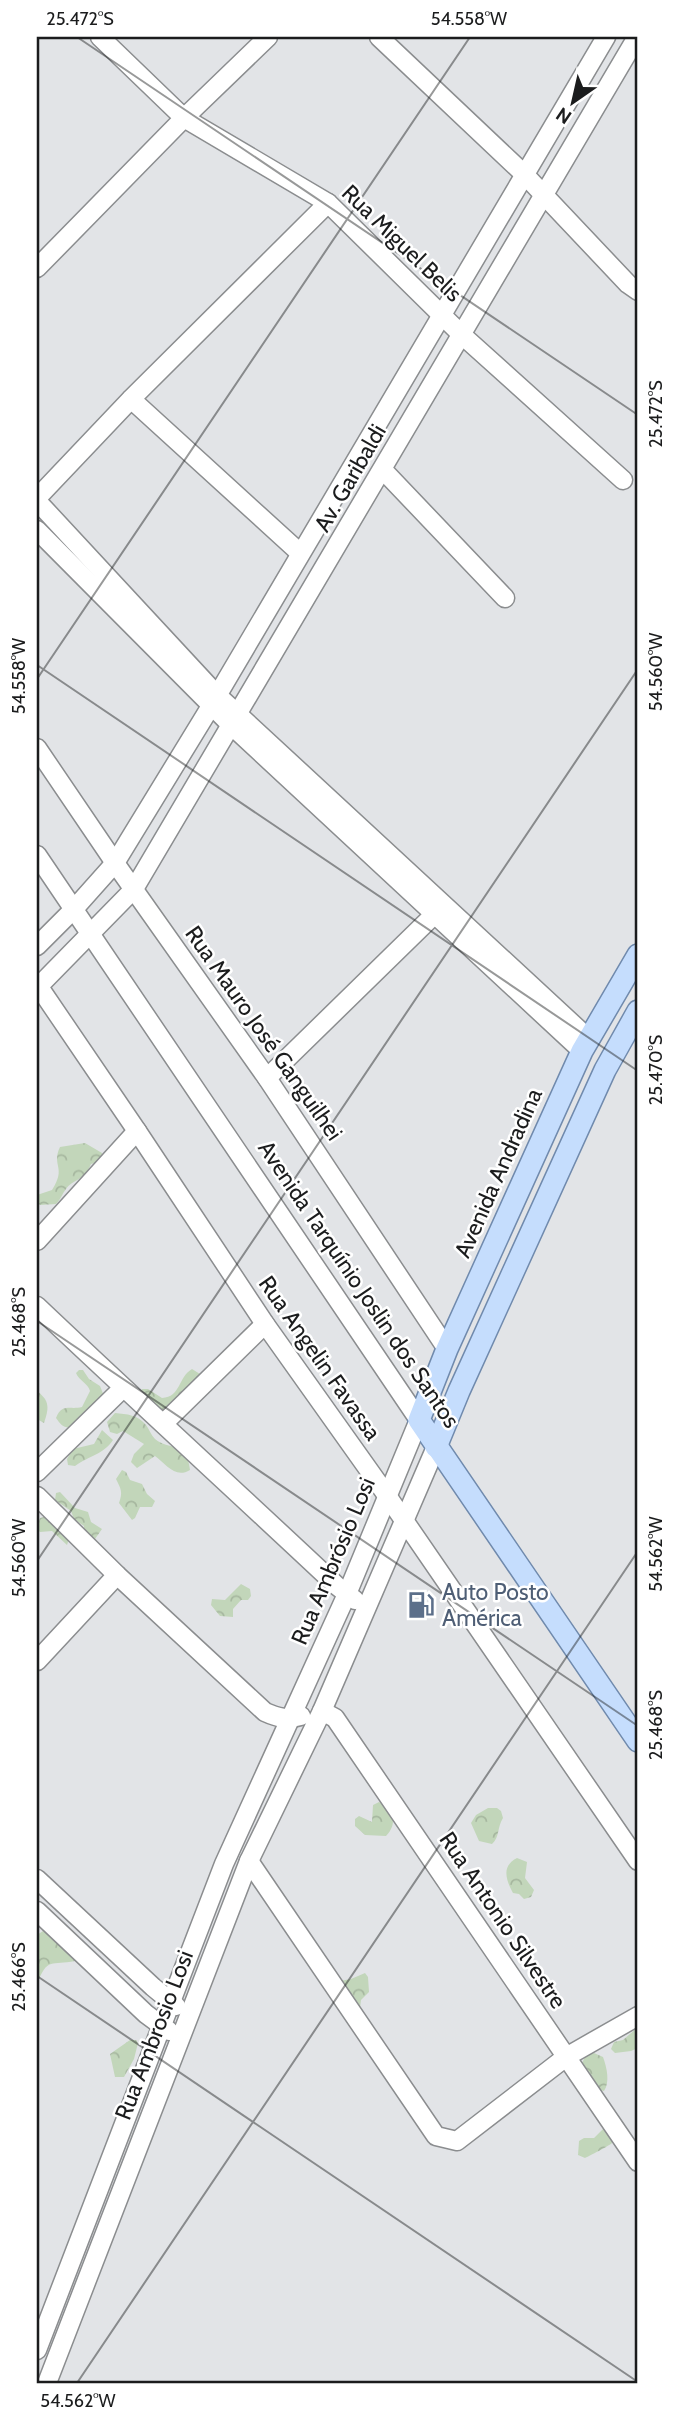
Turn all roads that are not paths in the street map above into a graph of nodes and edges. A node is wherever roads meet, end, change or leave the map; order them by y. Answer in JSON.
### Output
{"nodes":[{"id":1,"x":100,"y":37,"type":"edge"},
{"id":2,"x":268,"y":37,"type":"edge"},
{"id":3,"x":379,"y":37,"type":"edge"},
{"id":4,"x":637,"y":37,"type":"edge"},
{"id":5,"x":603,"y":38,"type":"edge"},
{"id":6,"x":622,"y":62,"type":"junction"},
{"id":7,"x":184,"y":118,"type":"junction"},
{"id":8,"x":524,"y":174,"type":"junction"},
{"id":9,"x":544,"y":195,"type":"junction"},
{"id":10,"x":328,"y":203,"type":"junction"},
{"id":11,"x":37,"y":268,"type":"edge"},
{"id":12,"x":638,"y":291,"type":"edge"},
{"id":13,"x":442,"y":314,"type":"junction"},
{"id":14,"x":462,"y":335,"type":"junction"},
{"id":15,"x":131,"y":399,"type":"junction"},
{"id":16,"x":383,"y":470,"type":"junction"},
{"id":17,"x":623,"y":480,"type":"dead end"},
{"id":18,"x":37,"y":499,"type":"edge"},
{"id":19,"x":37,"y":530,"type":"edge"},
{"id":20,"x":300,"y":553,"type":"junction"},
{"id":21,"x":505,"y":597,"type":"dead end"},
{"id":22,"x":214,"y":700,"type":"junction"},
{"id":23,"x":235,"y":721,"type":"junction"},
{"id":24,"x":37,"y":748,"type":"edge"},
{"id":25,"x":37,"y":855,"type":"edge"},
{"id":26,"x":115,"y":863,"type":"junction"},
{"id":27,"x":134,"y":889,"type":"junction"},
{"id":28,"x":74,"y":909,"type":"junction"},
{"id":29,"x":440,"y":909,"type":"junction"},
{"id":30,"x":90,"y":933,"type":"junction"},
{"id":31,"x":37,"y":946,"type":"edge"},
{"id":32,"x":638,"y":955,"type":"edge"},
{"id":33,"x":37,"y":986,"type":"edge"},
{"id":34,"x":638,"y":1011,"type":"edge"},
{"id":35,"x":586,"y":1045,"type":"junction"},
{"id":36,"x":267,"y":1078,"type":"junction"},
{"id":37,"x":137,"y":1131,"type":"junction"},
{"id":38,"x":37,"y":1241,"type":"edge"},
{"id":39,"x":37,"y":1306,"type":"edge"},
{"id":40,"x":265,"y":1324,"type":"junction"},
{"id":41,"x":447,"y":1349,"type":"junction"},
{"id":42,"x":123,"y":1388,"type":"junction"},
{"id":43,"x":419,"y":1420,"type":"junction"},
{"id":44,"x":164,"y":1423,"type":"junction"},
{"id":45,"x":436,"y":1447,"type":"junction"},
{"id":46,"x":37,"y":1472,"type":"edge"},
{"id":47,"x":37,"y":1496,"type":"edge"},
{"id":48,"x":388,"y":1497,"type":"junction"},
{"id":49,"x":403,"y":1522,"type":"junction"},
{"id":50,"x":117,"y":1575,"type":"junction"},
{"id":51,"x":347,"y":1594,"type":"junction"},
{"id":52,"x":367,"y":1607,"type":"junction"},
{"id":53,"x":37,"y":1661,"type":"edge"},
{"id":54,"x":322,"y":1711,"type":"junction"},
{"id":55,"x":291,"y":1719,"type":"junction"},
{"id":56,"x":638,"y":1741,"type":"edge"},
{"id":57,"x":248,"y":1861,"type":"junction"},
{"id":58,"x":638,"y":1861,"type":"edge"},
{"id":59,"x":37,"y":1879,"type":"edge"},
{"id":60,"x":37,"y":1911,"type":"edge"},
{"id":61,"x":169,"y":2001,"type":"junction"},
{"id":62,"x":188,"y":2013,"type":"junction"},
{"id":63,"x":638,"y":2016,"type":"edge"},
{"id":64,"x":160,"y":2026,"type":"junction"},
{"id":65,"x":179,"y":2037,"type":"junction"},
{"id":66,"x":566,"y":2057,"type":"junction"},
{"id":67,"x":638,"y":2162,"type":"edge"},
{"id":68,"x":37,"y":2350,"type":"edge"},
{"id":69,"x":47,"y":2383,"type":"edge"}],
"edges":[{"from":1,"to":7,"type":"street","name":"Rua Miguel Belis"},
{"from":2,"to":7,"type":"street"},
{"from":3,"to":8,"type":"street"},
{"from":4,"to":6,"type":"street","name":"Av. Garibaldi"},
{"from":5,"to":6,"type":"street"},
{"from":5,"to":8,"type":"street","name":"Av. Garibaldi"},
{"from":6,"to":9,"type":"street","name":"Av. Garibaldi"},
{"from":7,"to":10,"type":"street","name":"Rua Miguel Belis"},
{"from":7,"to":11,"type":"street"},
{"from":8,"to":9,"type":"street"},
{"from":8,"to":13,"type":"street","name":"Av. Garibaldi"},
{"from":9,"to":12,"type":"street"},
{"from":9,"to":14,"type":"street","name":"Av. Garibaldi"},
{"from":10,"to":13,"type":"street","name":"Rua Miguel Belis"},
{"from":10,"to":15,"type":"street"},
{"from":13,"to":14,"type":"street","name":"Rua Miguel Belis"},
{"from":13,"to":20,"type":"street","name":"Av. Garibaldi"},
{"from":14,"to":16,"type":"street","name":"Av. Garibaldi"},
{"from":14,"to":17,"type":"street","name":"Rua Miguel Belis"},
{"from":15,"to":18,"type":"street"},
{"from":15,"to":20,"type":"street"},
{"from":16,"to":21,"type":"street"},
{"from":16,"to":23,"type":"street","name":"Av. Garibaldi"},
{"from":18,"to":22,"type":"street"},
{"from":19,"to":22,"type":"street"},
{"from":20,"to":22,"type":"street","name":"Av. Garibaldi"},
{"from":22,"to":23,"type":"street"},
{"from":22,"to":26,"type":"street","name":"Av. Garibaldi"},
{"from":23,"to":27,"type":"street","name":"Av. Garibaldi"},
{"from":23,"to":29,"type":"street"},
{"from":24,"to":26,"type":"street","name":"Rua Mauro José Ganguilhei"},
{"from":25,"to":28,"type":"street","name":"Avenida Tarquínio Joslin dos Santos"},
{"from":26,"to":27,"type":"street","name":"Rua Mauro José Ganguilhei"},
{"from":26,"to":28,"type":"street","name":"Av. Garibaldi"},
{"from":27,"to":30,"type":"street","name":"Av. Garibaldi"},
{"from":27,"to":36,"type":"street","name":"Rua Mauro José Ganguilhei"},
{"from":28,"to":30,"type":"street","name":"Avenida Tarquínio Joslin dos Santos"},
{"from":28,"to":31,"type":"street","name":"Av. Garibaldi"},
{"from":29,"to":35,"type":"street"},
{"from":29,"to":36,"type":"street"},
{"from":30,"to":33,"type":"street"},
{"from":30,"to":43,"type":"street","name":"Avenida Tarquínio Joslin dos Santos"},
{"from":32,"to":35,"type":"main road","name":"Avenida Andradina"},
{"from":33,"to":37,"type":"street","name":"Rua Angelin Favassa"},
{"from":34,"to":45,"type":"main road"},
{"from":35,"to":41,"type":"main road","name":"Avenida Andradina"},
{"from":36,"to":41,"type":"street","name":"Rua Mauro José Ganguilhei"},
{"from":37,"to":38,"type":"street"},
{"from":37,"to":40,"type":"street","name":"Rua Angelin Favassa"},
{"from":39,"to":42,"type":"street"},
{"from":40,"to":44,"type":"street"},
{"from":40,"to":48,"type":"street","name":"Rua Angelin Favassa"},
{"from":41,"to":43,"type":"main road","name":"Avenida Andradina"},
{"from":42,"to":44,"type":"street"},
{"from":42,"to":46,"type":"street"},
{"from":43,"to":45,"type":"main road","name":"Avenida Tarquínio Joslin dos Santos"},
{"from":43,"to":48,"type":"street","name":"Rua Ambrósio Losi"},
{"from":44,"to":51,"type":"street"},
{"from":45,"to":49,"type":"street"},
{"from":45,"to":56,"type":"main road","name":"Avenida Tarquínio Joslin dos Santos"},
{"from":47,"to":50,"type":"street"},
{"from":48,"to":49,"type":"street","name":"Rua Angelin Favassa"},
{"from":48,"to":51,"type":"street","name":"Rua Ambrósio Losi"},
{"from":49,"to":52,"type":"street"},
{"from":49,"to":58,"type":"street","name":"Rua Angelin Favassa"},
{"from":50,"to":53,"type":"street"},
{"from":50,"to":55,"type":"street"},
{"from":51,"to":52,"type":"street"},
{"from":51,"to":55,"type":"street","name":"Rua Ambrósio Losi"},
{"from":52,"to":54,"type":"street"},
{"from":54,"to":55,"type":"street"},
{"from":54,"to":57,"type":"street","name":"Rua Ambrosio Losi"},
{"from":54,"to":66,"type":"street","name":"Rua Antonio Silvestre"},
{"from":55,"to":61,"type":"street","name":"Rua Ambrosio Losi"},
{"from":57,"to":62,"type":"street","name":"Rua Ambrosio Losi"},
{"from":57,"to":66,"type":"street"},
{"from":59,"to":61,"type":"street"},
{"from":60,"to":64,"type":"street"},
{"from":61,"to":62,"type":"street"},
{"from":61,"to":64,"type":"street","name":"Rua Ambrosio Losi"},
{"from":62,"to":65,"type":"street","name":"Rua Ambrosio Losi"},
{"from":63,"to":66,"type":"street"},
{"from":64,"to":65,"type":"street"},
{"from":64,"to":68,"type":"street","name":"Rua Ambrosio Losi"},
{"from":65,"to":69,"type":"street","name":"Rua Ambrosio Losi"},
{"from":66,"to":67,"type":"street","name":"Rua Antonio Silvestre"}]}
